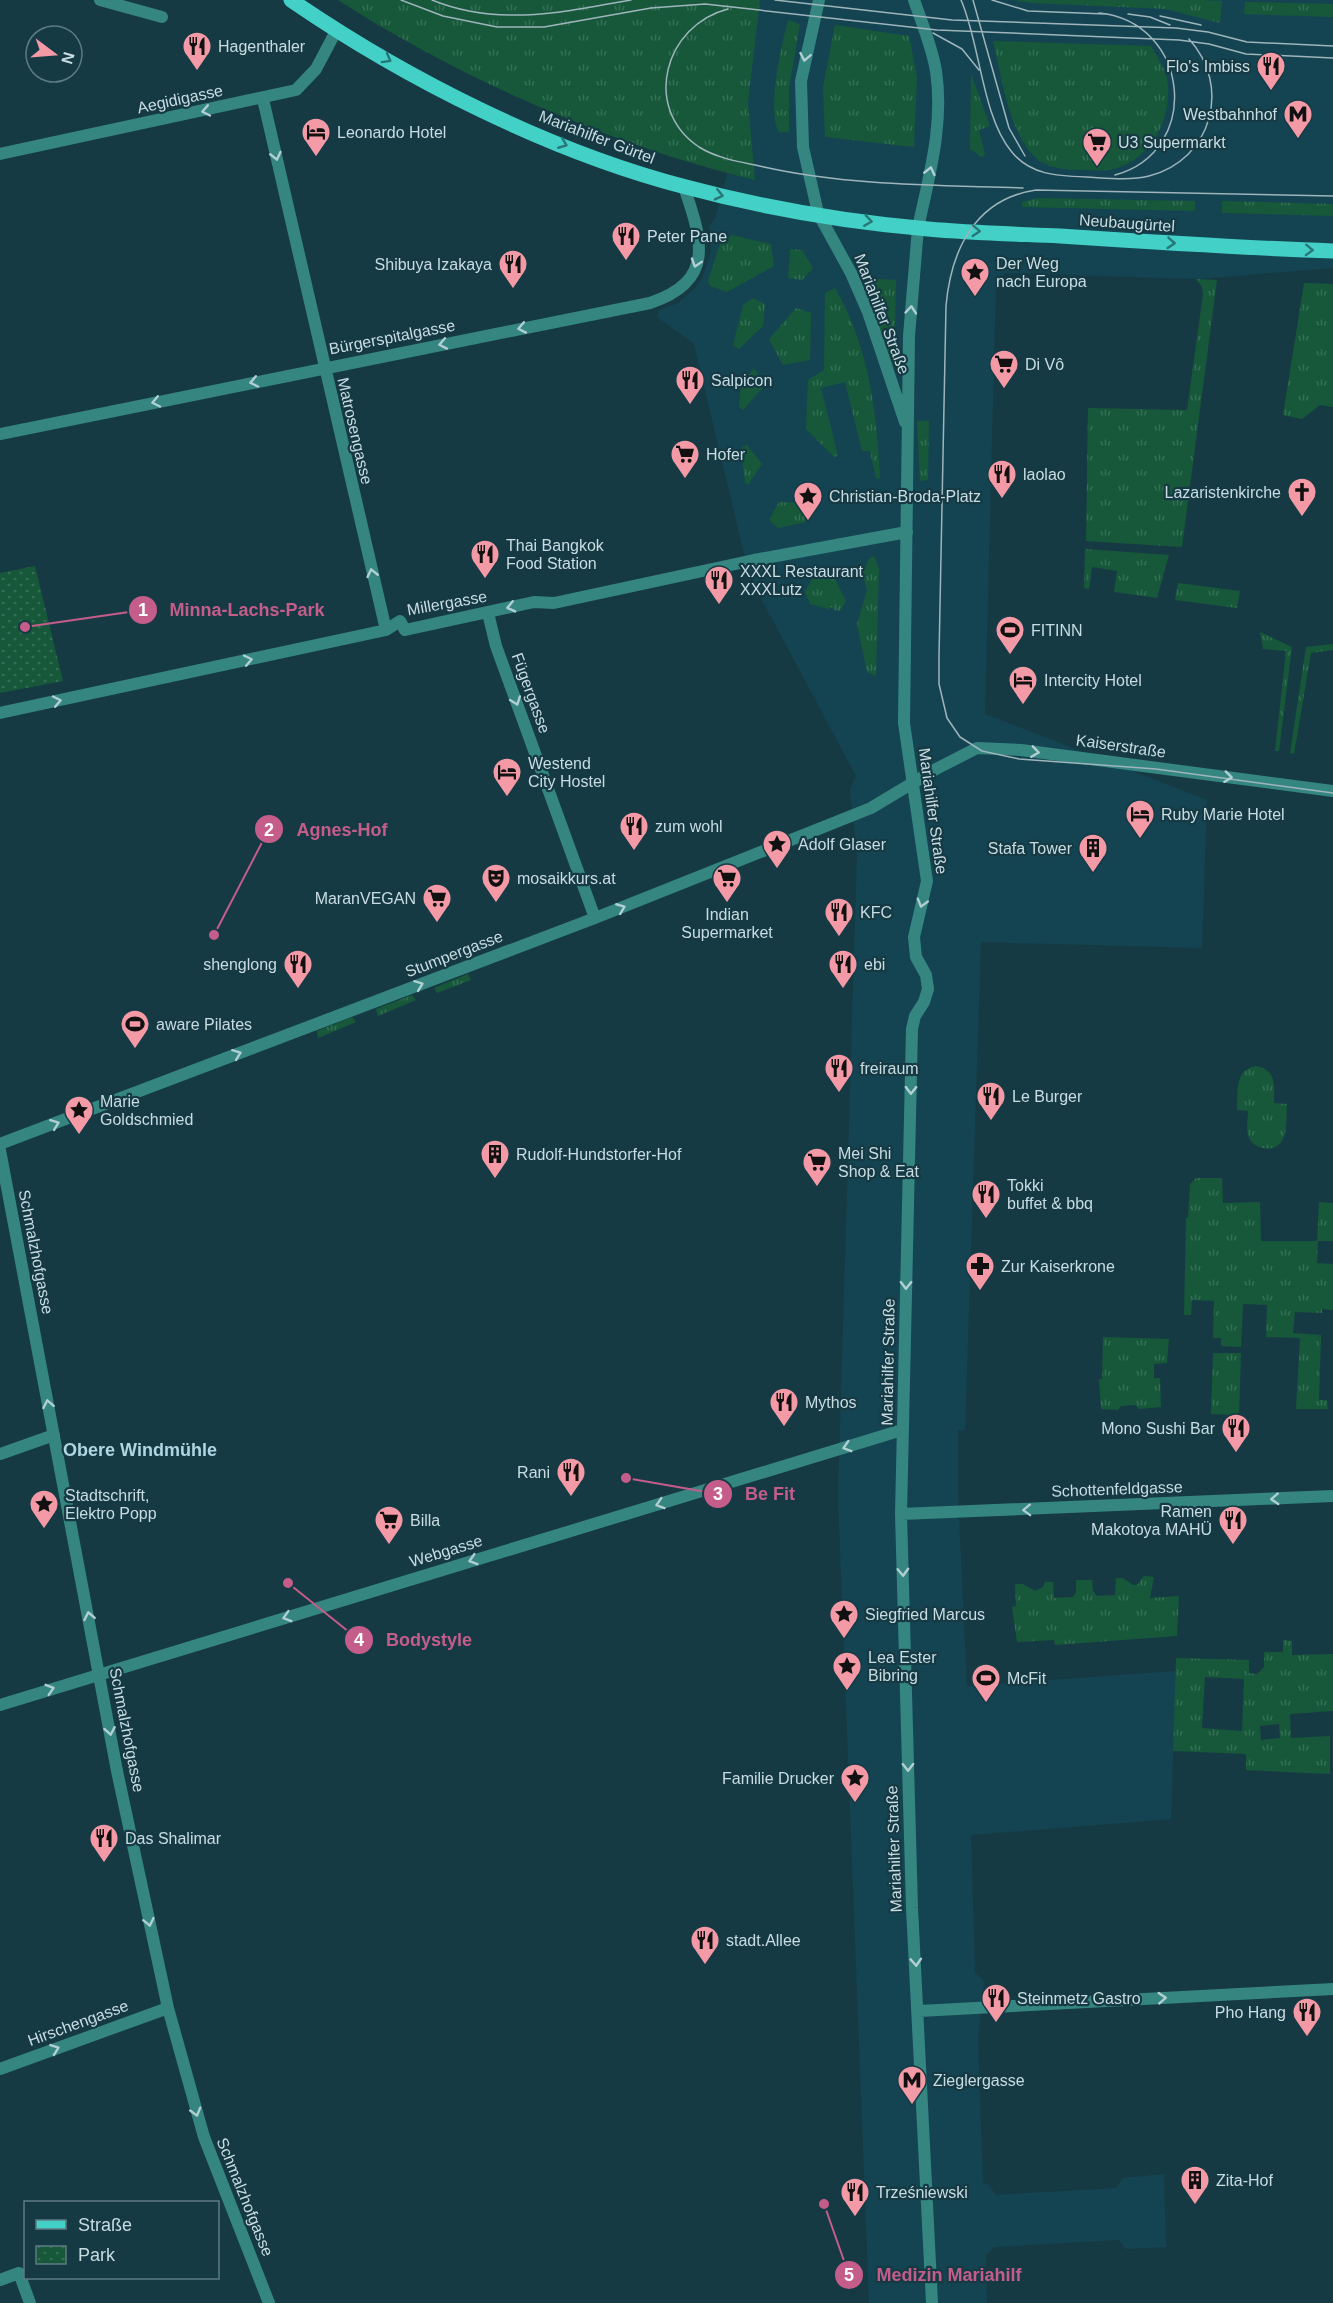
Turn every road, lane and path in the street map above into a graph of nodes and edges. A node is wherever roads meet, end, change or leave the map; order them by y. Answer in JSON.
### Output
{"nodes":[{"id":1,"x":100,"y":0,"type":"edge"},
{"id":2,"x":291,"y":0,"type":"edge"},
{"id":3,"x":819,"y":0,"type":"edge"},
{"id":4,"x":914,"y":0,"type":"edge"},
{"id":5,"x":162,"y":17,"type":"dead end"},
{"id":6,"x":336,"y":31,"type":"junction"},
{"id":7,"x":263,"y":99,"type":"junction"},
{"id":8,"x":0,"y":154,"type":"edge"},
{"id":9,"x":684,"y":187,"type":"junction"},
{"id":10,"x":818,"y":213,"type":"junction"},
{"id":11,"x":918,"y":228,"type":"junction"},
{"id":12,"x":1333,"y":251,"type":"edge"},
{"id":13,"x":323,"y":368,"type":"junction"},
{"id":14,"x":908,"y":432,"type":"junction"},
{"id":15,"x":0,"y":434,"type":"edge"},
{"id":16,"x":907,"y":532,"type":"junction"},
{"id":17,"x":488,"y":613,"type":"junction"},
{"id":18,"x":386,"y":630,"type":"junction"},
{"id":19,"x":0,"y":713,"type":"edge"},
{"id":20,"x":914,"y":783,"type":"junction"},
{"id":21,"x":1333,"y":791,"type":"edge"},
{"id":22,"x":596,"y":918,"type":"junction"},
{"id":23,"x":0,"y":1144,"type":"edge"},
{"id":24,"x":0,"y":1150,"type":"edge"},
{"id":25,"x":903,"y":1430,"type":"junction"},
{"id":26,"x":54,"y":1435,"type":"junction"},
{"id":27,"x":0,"y":1454,"type":"edge"},
{"id":28,"x":1333,"y":1496,"type":"edge"},
{"id":29,"x":901,"y":1514,"type":"junction"},
{"id":30,"x":100,"y":1674,"type":"junction"},
{"id":31,"x":0,"y":1705,"type":"edge"},
{"id":32,"x":1333,"y":1989,"type":"edge"},
{"id":33,"x":168,"y":2008,"type":"junction"},
{"id":34,"x":919,"y":2011,"type":"junction"},
{"id":35,"x":0,"y":2069,"type":"edge"},
{"id":36,"x":0,"y":2280,"type":"edge"},
{"id":37,"x":30,"y":2303,"type":"edge"},
{"id":38,"x":269,"y":2303,"type":"edge"},
{"id":39,"x":932,"y":2303,"type":"edge"}],
"edges":[{"from":1,"to":5,"type":"street"},
{"from":2,"to":6,"type":"main road","name":"Mariahilfer Gürtel"},
{"from":3,"to":10,"type":"street","name":"Mariahilfer Straße","one_way":true},
{"from":11,"to":4,"type":"street","name":"Mariahilfer Straße","one_way":true},
{"from":6,"to":7,"type":"street","name":"Aegidigasse"},
{"from":6,"to":9,"type":"main road","name":"Mariahilfer Gürtel","one_way":true},
{"from":7,"to":8,"type":"street","name":"Aegidigasse","one_way":true},
{"from":7,"to":13,"type":"street","name":"Matrosengasse","one_way":true},
{"from":9,"to":10,"type":"main road","name":"Mariahilfer Gürtel","one_way":true},
{"from":9,"to":13,"type":"street","name":"Bürgerspitalgasse","one_way":true},
{"from":10,"to":11,"type":"main road","name":"Mariahilfer Gürtel","one_way":true},
{"from":10,"to":14,"type":"street","name":"Mariahilfer Straße"},
{"from":11,"to":12,"type":"main road","name":"Neubaugürtel","one_way":true},
{"from":14,"to":11,"type":"street","name":"Mariahilfer Straße","one_way":true},
{"from":13,"to":15,"type":"street","name":"Bürgerspitalgasse","one_way":true},
{"from":18,"to":13,"type":"street","name":"Matrosengasse","one_way":true},
{"from":14,"to":16,"type":"street","name":"Mariahilfer Straße"},
{"from":16,"to":17,"type":"street","name":"Millergasse","one_way":true},
{"from":16,"to":20,"type":"street","name":"Mariahilfer Straße"},
{"from":17,"to":18,"type":"street","name":"Millergasse"},
{"from":17,"to":22,"type":"street","name":"Fügergasse","one_way":true},
{"from":19,"to":18,"type":"street","name":"Millergasse","one_way":true},
{"from":20,"to":21,"type":"street","name":"Kaiserstraße","one_way":true},
{"from":22,"to":20,"type":"street","name":"Stumpergasse","one_way":true},
{"from":20,"to":25,"type":"street","name":"Mariahilfer Straße","one_way":true},
{"from":23,"to":22,"type":"street","name":"Stumpergasse","one_way":true},
{"from":26,"to":24,"type":"street","name":"Schmalzhofgasse","one_way":true},
{"from":25,"to":29,"type":"street","name":"Mariahilfer Straße"},
{"from":25,"to":30,"type":"street","name":"Webgasse","one_way":true},
{"from":26,"to":27,"type":"street"},
{"from":30,"to":26,"type":"street","name":"Schmalzhofgasse","one_way":true},
{"from":28,"to":29,"type":"street","name":"Schottenfeldgasse","one_way":true},
{"from":29,"to":34,"type":"street","name":"Mariahilfer Straße","one_way":true},
{"from":31,"to":30,"type":"street","name":"Webgasse","one_way":true},
{"from":30,"to":33,"type":"street","name":"Schmalzhofgasse","one_way":true},
{"from":34,"to":32,"type":"street","one_way":true},
{"from":35,"to":33,"type":"street","name":"Hirschengasse","one_way":true},
{"from":33,"to":38,"type":"street","name":"Schmalzhofgasse","one_way":true},
{"from":34,"to":39,"type":"street","name":"Mariahilfer Straße"},
{"from":36,"to":37,"type":"street"}]}
